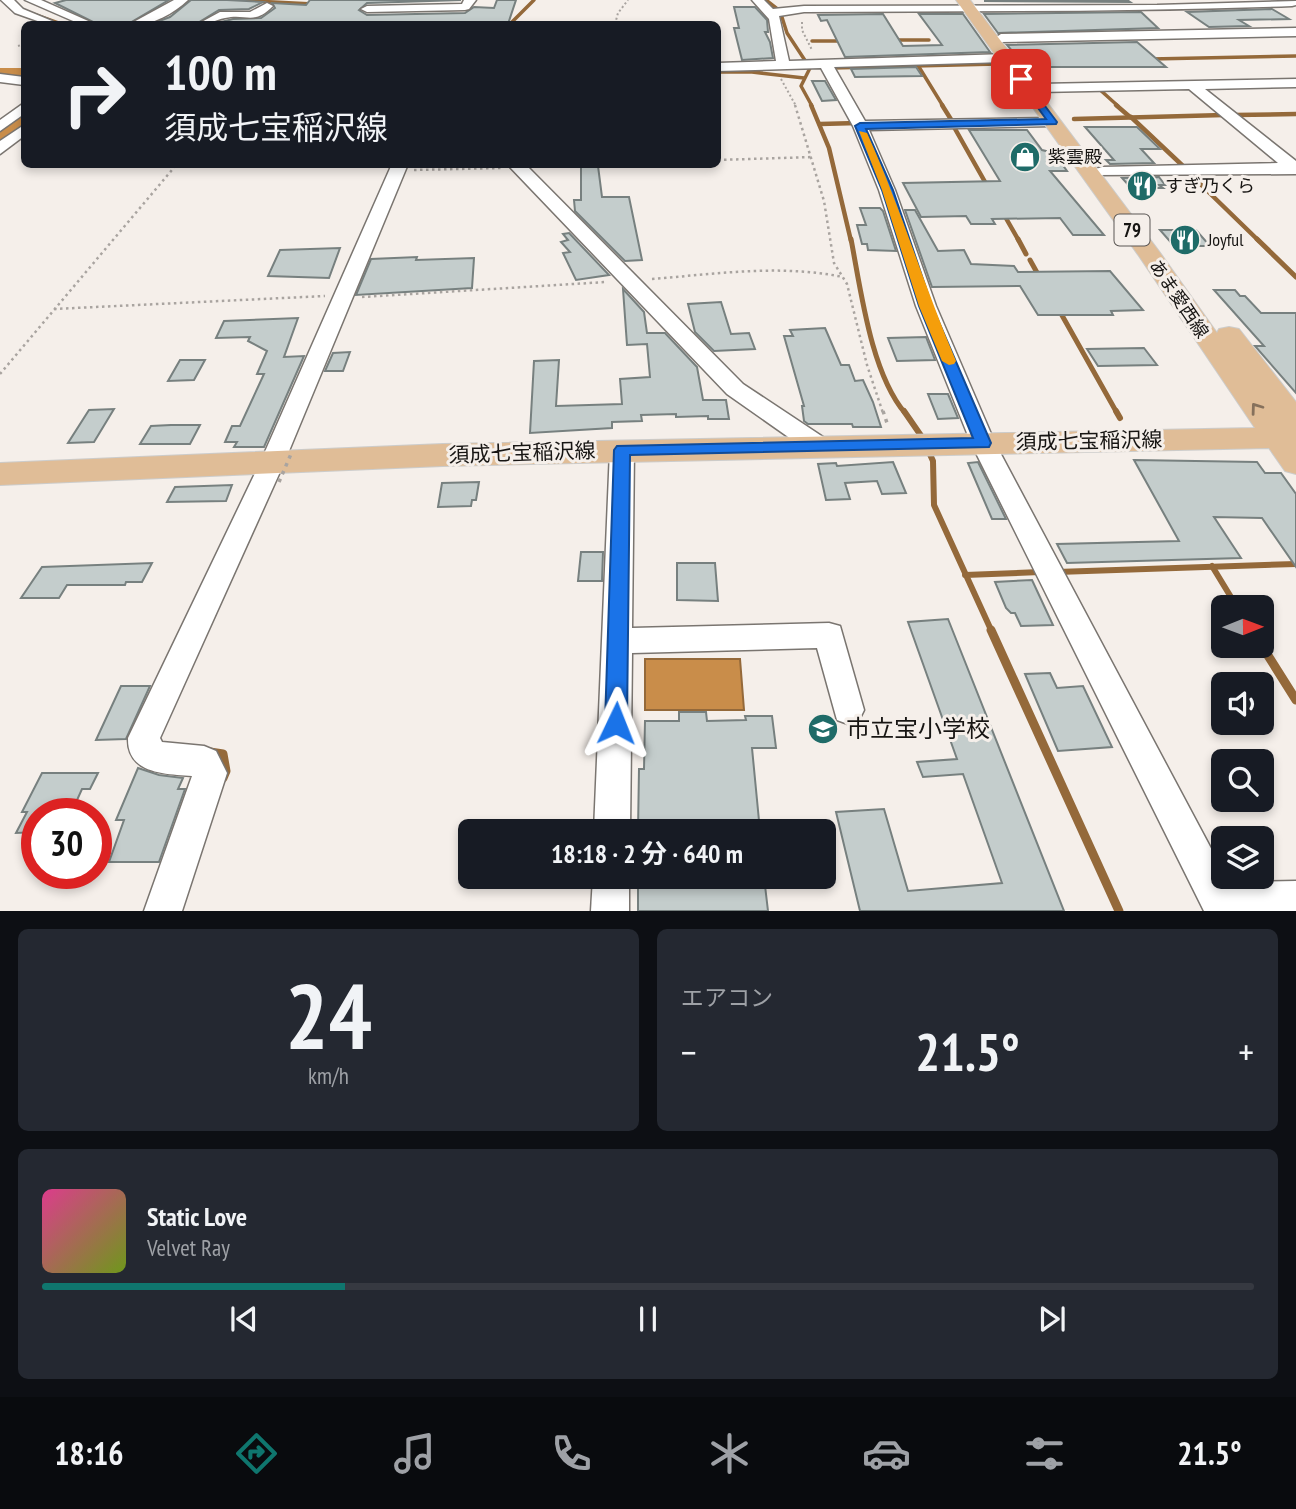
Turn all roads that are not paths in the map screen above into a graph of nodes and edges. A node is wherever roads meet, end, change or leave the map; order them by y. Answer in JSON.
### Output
{"nodes":[{"id":1,"x":7,"y":0,"type":"edge"},
{"id":2,"x":31,"y":0,"type":"edge"},
{"id":3,"x":182,"y":0,"type":"edge"},
{"id":4,"x":470,"y":0,"type":"edge"},
{"id":5,"x":758,"y":0,"type":"edge"},
{"id":6,"x":1292,"y":3,"type":"edge"},
{"id":7,"x":971,"y":4,"type":"edge"},
{"id":8,"x":267,"y":6,"type":"dead end"},
{"id":9,"x":445,"y":7,"type":"junction"},
{"id":10,"x":787,"y":9,"type":"edge"},
{"id":11,"x":366,"y":10,"type":"edge"},
{"id":12,"x":153,"y":18,"type":"junction"},
{"id":13,"x":471,"y":19,"type":"dead end"},
{"id":14,"x":398,"y":20,"type":"dead end"},
{"id":15,"x":46,"y":21,"type":"edge"},
{"id":16,"x":82,"y":21,"type":"edge"},
{"id":17,"x":144,"y":21,"type":"edge"},
{"id":18,"x":174,"y":21,"type":"dead end"},
{"id":19,"x":208,"y":21,"type":"edge"},
{"id":20,"x":1296,"y":32,"type":"edge"},
{"id":21,"x":1003,"y":48,"type":"junction"},
{"id":22,"x":816,"y":64,"type":"junction"},
{"id":23,"x":721,"y":67,"type":"edge"},
{"id":24,"x":0,"y":69,"type":"edge"},
{"id":25,"x":21,"y":69,"type":"edge"},
{"id":26,"x":781,"y":71,"type":"junction"},
{"id":27,"x":0,"y":78,"type":"edge"},
{"id":28,"x":21,"y":81,"type":"edge"},
{"id":29,"x":1296,"y":83,"type":"edge"},
{"id":30,"x":1192,"y":85,"type":"junction"},
{"id":31,"x":1039,"y":88,"type":"junction"},
{"id":32,"x":21,"y":110,"type":"edge"},
{"id":33,"x":1052,"y":122,"type":"junction"},
{"id":34,"x":858,"y":124,"type":"junction"},
{"id":35,"x":0,"y":127,"type":"edge"},
{"id":36,"x":21,"y":132,"type":"edge"},
{"id":37,"x":0,"y":149,"type":"edge"},
{"id":38,"x":399,"y":168,"type":"edge"},
{"id":39,"x":519,"y":168,"type":"edge"},
{"id":40,"x":1295,"y":168,"type":"edge"},
{"id":41,"x":1102,"y":172,"type":"junction"},
{"id":42,"x":1290,"y":431,"type":"edge"},
{"id":43,"x":969,"y":443,"type":"junction"},
{"id":44,"x":820,"y":447,"type":"junction"},
{"id":45,"x":622,"y":450,"type":"junction"},
{"id":46,"x":1296,"y":463,"type":"edge"},
{"id":47,"x":281,"y":466,"type":"junction"},
{"id":48,"x":0,"y":474,"type":"edge"},
{"id":49,"x":619,"y":641,"type":"junction"},
{"id":50,"x":848,"y":710,"type":"dead end"},
{"id":51,"x":612,"y":819,"type":"edge"},
{"id":52,"x":611,"y":889,"type":"edge"},
{"id":53,"x":1296,"y":900,"type":"edge"},
{"id":54,"x":1222,"y":906,"type":"edge"},
{"id":55,"x":163,"y":911,"type":"edge"},
{"id":56,"x":610,"y":911,"type":"edge"}],
"edges":[{"from":1,"to":15,"type":"street"},
{"from":2,"to":16,"type":"street"},
{"from":3,"to":12,"type":"street"},
{"from":4,"to":9,"type":"street"},
{"from":5,"to":10,"type":"street"},
{"from":6,"to":7,"type":"street"},
{"from":7,"to":10,"type":"street"},
{"from":7,"to":21,"type":"main road","name":"あま愛西線","number":"79"},
{"from":8,"to":19,"type":"street"},
{"from":9,"to":11,"type":"street"},
{"from":9,"to":13,"type":"street"},
{"from":10,"to":26,"type":"street"},
{"from":11,"to":14,"type":"street"},
{"from":12,"to":17,"type":"street"},
{"from":12,"to":18,"type":"street"},
{"from":20,"to":21,"type":"street"},
{"from":21,"to":22,"type":"street"},
{"from":21,"to":31,"type":"main road","name":"あま愛西線","number":"79"},
{"from":21,"to":33,"type":"main road","name":"あま愛西線","number":"79"},
{"from":22,"to":26,"type":"street"},
{"from":22,"to":34,"type":"street"},
{"from":23,"to":26,"type":"street"},
{"from":24,"to":25,"type":"street"},
{"from":27,"to":28,"type":"street"},
{"from":29,"to":30,"type":"street"},
{"from":30,"to":31,"type":"street"},
{"from":30,"to":40,"type":"street"},
{"from":31,"to":41,"type":"main road","name":"あま愛西線","number":"79"},
{"from":32,"to":35,"type":"street"},
{"from":33,"to":34,"type":"street"},
{"from":42,"to":33,"type":"main road","name":"あま愛西線","number":"79","one_way":true},
{"from":34,"to":43,"type":"street"},
{"from":36,"to":37,"type":"street"},
{"from":38,"to":47,"type":"street"},
{"from":39,"to":44,"type":"street"},
{"from":40,"to":41,"type":"street"},
{"from":41,"to":42,"type":"main road","name":"あま愛西線","number":"79"},
{"from":42,"to":43,"type":"main road","name":"須成七宝稲沢線"},
{"from":42,"to":46,"type":"main road","name":"あま愛西線","number":"79"},
{"from":43,"to":44,"type":"main road","name":"須成七宝稲沢線"},
{"from":43,"to":54,"type":"street"},
{"from":44,"to":45,"type":"main road","name":"須成七宝稲沢線"},
{"from":45,"to":47,"type":"main road","name":"須成七宝稲沢線"},
{"from":45,"to":49,"type":"street"},
{"from":47,"to":48,"type":"main road","name":"須成七宝稲沢線"},
{"from":47,"to":55,"type":"street"},
{"from":49,"to":50,"type":"street"},
{"from":49,"to":51,"type":"street"},
{"from":52,"to":56,"type":"street"},
{"from":53,"to":54,"type":"street"}]}
